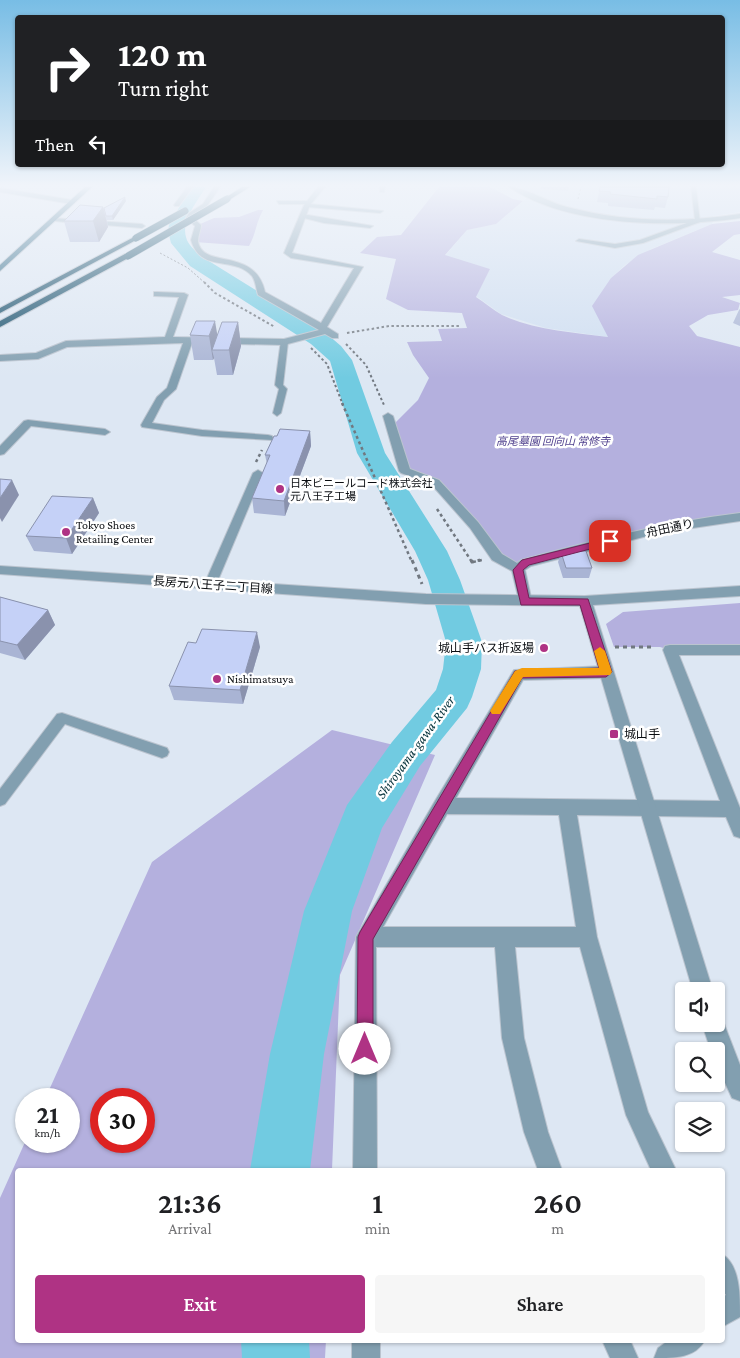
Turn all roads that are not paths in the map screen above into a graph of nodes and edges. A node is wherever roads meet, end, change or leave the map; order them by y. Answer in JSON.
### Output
{"nodes":[{"id":1,"x":20,"y":250,"type":"edge"},
{"id":2,"x":113,"y":250,"type":"edge"},
{"id":3,"x":138,"y":250,"type":"edge"},
{"id":4,"x":201,"y":250,"type":"edge"},
{"id":5,"x":289,"y":250,"type":"edge"},
{"id":6,"x":0,"y":269,"type":"edge"},
{"id":7,"x":158,"y":294,"type":"dead end"},
{"id":8,"x":0,"y":311,"type":"edge"},
{"id":9,"x":0,"y":324,"type":"edge"},
{"id":10,"x":323,"y":330,"type":"junction"},
{"id":11,"x":335,"y":336,"type":"road end"},
{"id":12,"x":168,"y":340,"type":"junction"},
{"id":13,"x":188,"y":341,"type":"junction"},
{"id":14,"x":284,"y":342,"type":"junction"},
{"id":15,"x":0,"y":358,"type":"edge"},
{"id":16,"x":277,"y":413,"type":"dead end"},
{"id":17,"x":388,"y":416,"type":"road end"},
{"id":18,"x":105,"y":432,"type":"dead end"},
{"id":19,"x":268,"y":438,"type":"dead end"},
{"id":20,"x":0,"y":452,"type":"edge"},
{"id":21,"x":258,"y":473,"type":"dead end"},
{"id":22,"x":740,"y":517,"type":"edge"},
{"id":23,"x":518,"y":570,"type":"junction"},
{"id":24,"x":1,"y":571,"type":"edge"},
{"id":25,"x":210,"y":585,"type":"junction"},
{"id":26,"x":740,"y":591,"type":"edge"},
{"id":27,"x":584,"y":601,"type":"junction"},
{"id":28,"x":525,"y":602,"type":"junction"},
{"id":29,"x":740,"y":650,"type":"edge"},
{"id":30,"x":606,"y":672,"type":"junction"},
{"id":31,"x":162,"y":752,"type":"dead end"},
{"id":32,"x":0,"y":800,"type":"edge"},
{"id":33,"x":441,"y":806,"type":"junction"},
{"id":34,"x":567,"y":807,"type":"junction"},
{"id":35,"x":649,"y":808,"type":"junction"},
{"id":36,"x":731,"y":809,"type":"junction"},
{"id":37,"x":740,"y":830,"type":"edge"},
{"id":38,"x":366,"y":937,"type":"junction"},
{"id":39,"x":588,"y":937,"type":"junction"},
{"id":40,"x":504,"y":939,"type":"junction"},
{"id":41,"x":701,"y":982,"type":"edge"},
{"id":42,"x":716,"y":1032,"type":"edge"},
{"id":43,"x":740,"y":1090,"type":"edge"},
{"id":44,"x":365,"y":1168,"type":"edge"},
{"id":45,"x":549,"y":1168,"type":"edge"},
{"id":46,"x":663,"y":1168,"type":"edge"},
{"id":47,"x":725,"y":1270,"type":"edge"},
{"id":48,"x":740,"y":1293,"type":"edge"},
{"id":49,"x":740,"y":1300,"type":"edge"},
{"id":50,"x":725,"y":1312,"type":"edge"},
{"id":51,"x":366,"y":1343,"type":"edge"},
{"id":52,"x":617,"y":1343,"type":"edge"},
{"id":53,"x":687,"y":1343,"type":"edge"},
{"id":54,"x":366,"y":1358,"type":"edge"},
{"id":55,"x":624,"y":1358,"type":"edge"},
{"id":56,"x":668,"y":1358,"type":"edge"}],
"edges":[{"from":1,"to":6,"type":"main road"},
{"from":2,"to":8,"type":"highway","bridge":true},
{"from":3,"to":9,"type":"highway","bridge":true},
{"from":4,"to":10,"type":"street"},
{"from":5,"to":10,"type":"street"},
{"from":7,"to":12,"type":"street"},
{"from":10,"to":11,"type":"street"},
{"from":10,"to":14,"type":"street"},
{"from":12,"to":13,"type":"street"},
{"from":12,"to":15,"type":"street"},
{"from":13,"to":14,"type":"street"},
{"from":13,"to":19,"type":"street"},
{"from":14,"to":16,"type":"lane"},
{"from":17,"to":23,"type":"street"},
{"from":18,"to":20,"type":"street"},
{"from":21,"to":25,"type":"lane"},
{"from":22,"to":23,"type":"street","name":"舟田通り"},
{"from":23,"to":28,"type":"street"},
{"from":24,"to":25,"type":"street","name":"長房元八王子二丁目線"},
{"from":25,"to":28,"type":"street","name":"長房元八王子二丁目線"},
{"from":26,"to":27,"type":"street"},
{"from":27,"to":28,"type":"street"},
{"from":27,"to":30,"type":"street"},
{"from":29,"to":36,"type":"street"},
{"from":30,"to":33,"type":"street"},
{"from":30,"to":35,"type":"street"},
{"from":31,"to":32,"type":"lane"},
{"from":33,"to":34,"type":"street"},
{"from":33,"to":38,"type":"street"},
{"from":34,"to":35,"type":"street"},
{"from":34,"to":39,"type":"street"},
{"from":35,"to":36,"type":"street"},
{"from":35,"to":41,"type":"street"},
{"from":36,"to":37,"type":"street"},
{"from":38,"to":40,"type":"street"},
{"from":38,"to":44,"type":"street"},
{"from":39,"to":40,"type":"street"},
{"from":39,"to":46,"type":"street"},
{"from":40,"to":45,"type":"street"},
{"from":42,"to":43,"type":"street"},
{"from":47,"to":48,"type":"street"},
{"from":49,"to":50,"type":"street"},
{"from":51,"to":54,"type":"street"},
{"from":52,"to":55,"type":"street"},
{"from":53,"to":56,"type":"street"}]}
